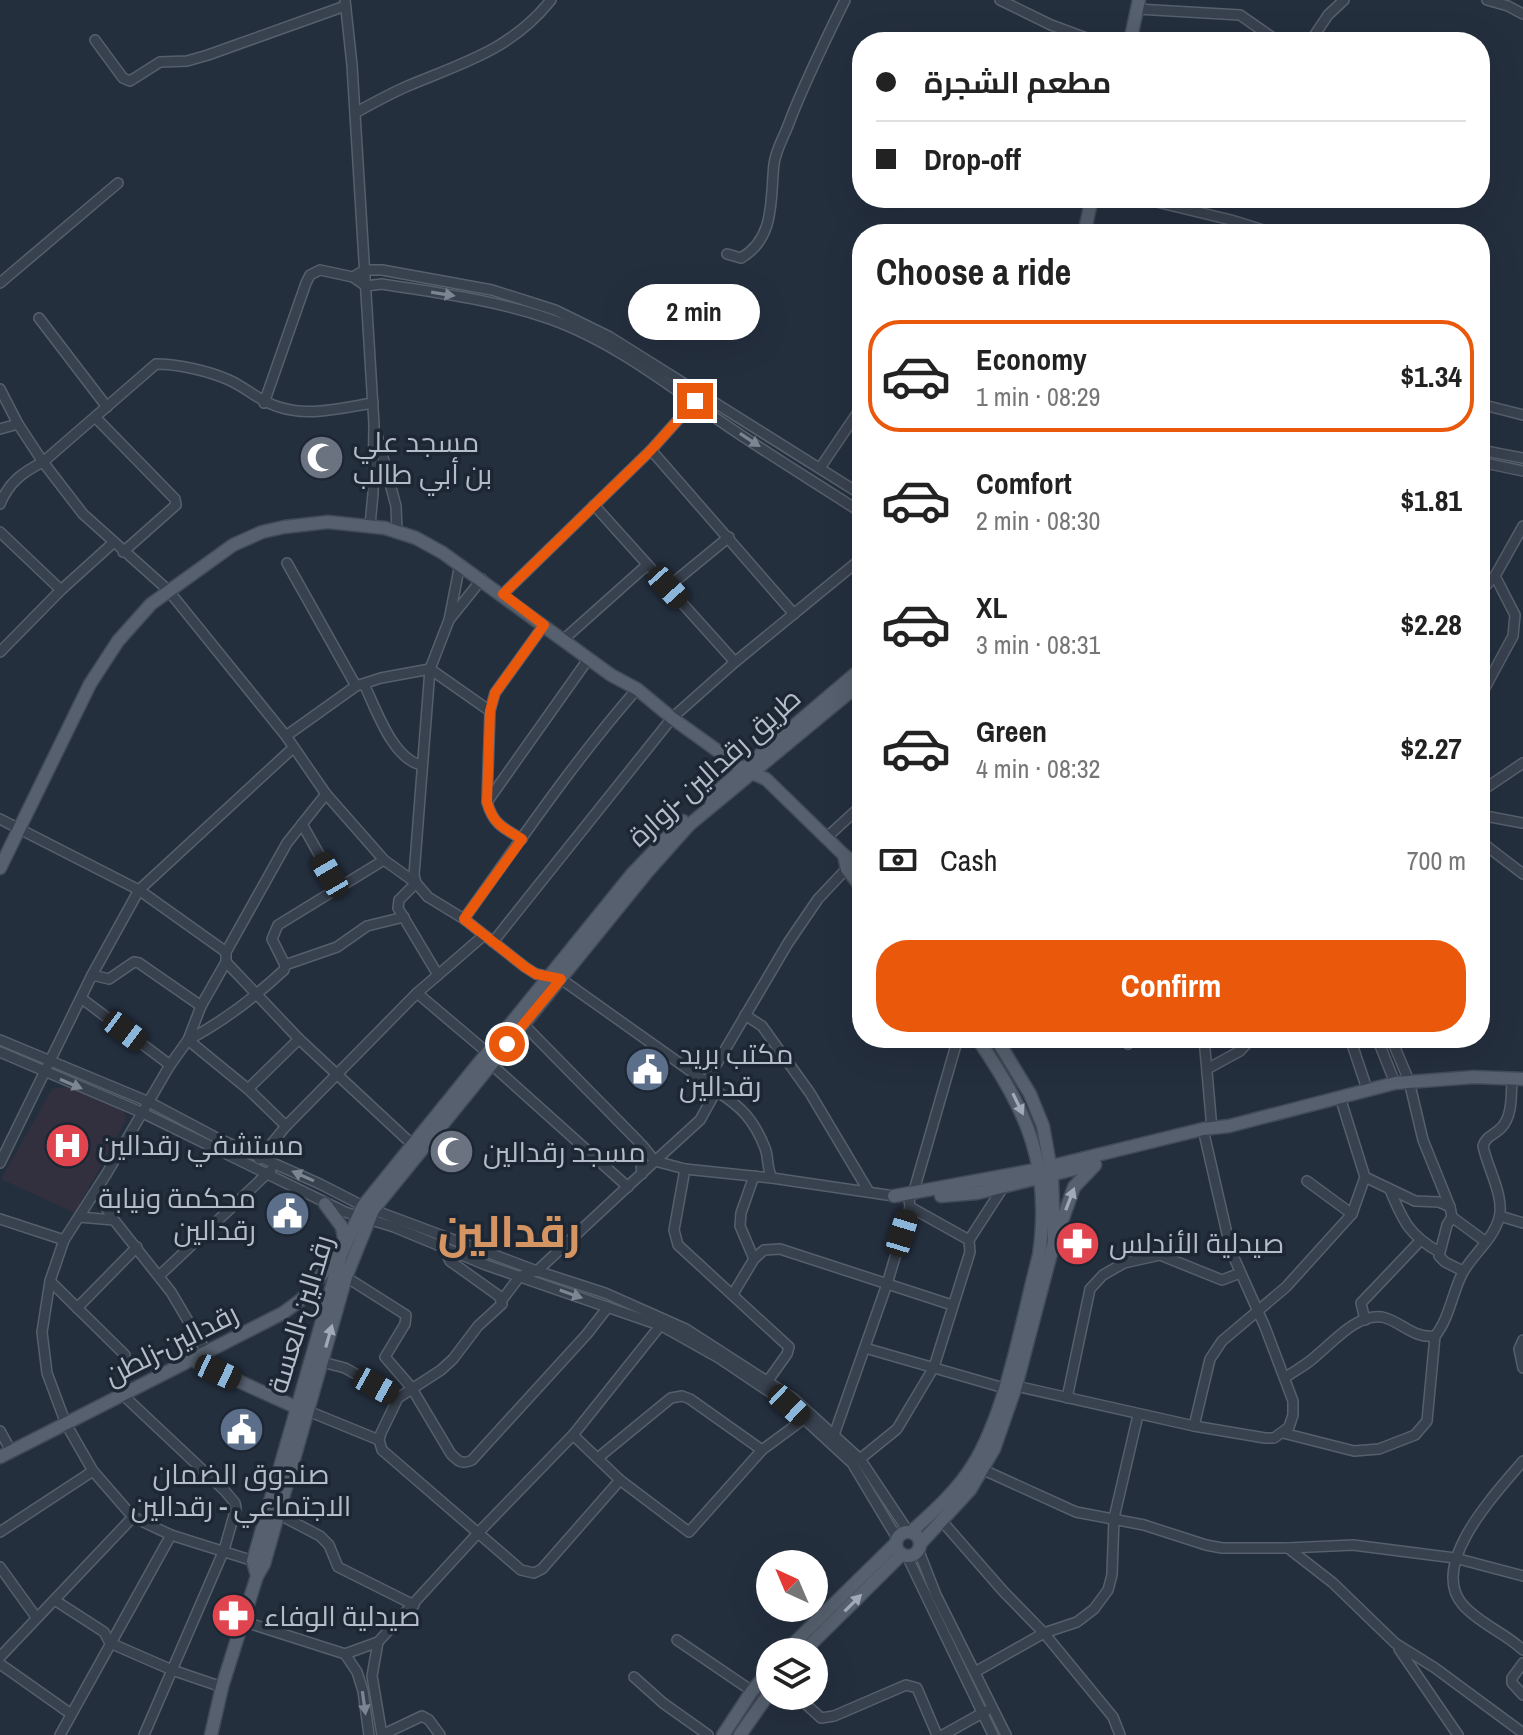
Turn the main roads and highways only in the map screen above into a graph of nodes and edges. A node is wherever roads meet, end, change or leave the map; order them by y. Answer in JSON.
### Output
{"nodes":[{"id":1,"x":1138,"y":4,"type":"edge"},
{"id":2,"x":1132,"y":32,"type":"edge"},
{"id":3,"x":852,"y":677,"type":"edge"},
{"id":4,"x":852,"y":690,"type":"edge"},
{"id":5,"x":748,"y":771,"type":"junction"},
{"id":6,"x":852,"y":863,"type":"edge"},
{"id":7,"x":0,"y":868,"type":"edge"},
{"id":8,"x":555,"y":978,"type":"junction"},
{"id":9,"x":983,"y":1048,"type":"edge"},
{"id":10,"x":1002,"y":1048,"type":"edge"},
{"id":11,"x":490,"y":1059,"type":"junction"},
{"id":12,"x":1517,"y":1078,"type":"edge"},
{"id":13,"x":1207,"y":1132,"type":"junction"},
{"id":14,"x":1097,"y":1163,"type":"junction"},
{"id":15,"x":1046,"y":1172,"type":"junction"},
{"id":16,"x":1020,"y":1183,"type":"junction"},
{"id":17,"x":894,"y":1196,"type":"road end"},
{"id":18,"x":1043,"y":1196,"type":"junction"},
{"id":19,"x":911,"y":1200,"type":"junction"},
{"id":20,"x":325,"y":1204,"type":"road end"},
{"id":21,"x":365,"y":1213,"type":"junction"},
{"id":22,"x":1054,"y":1242,"type":"junction"},
{"id":23,"x":344,"y":1245,"type":"junction"},
{"id":24,"x":192,"y":1360,"type":"junction"},
{"id":25,"x":1010,"y":1387,"type":"junction"},
{"id":26,"x":306,"y":1395,"type":"junction"},
{"id":27,"x":302,"y":1410,"type":"junction"},
{"id":28,"x":6,"y":1454,"type":"edge"},
{"id":29,"x":978,"y":1467,"type":"junction"},
{"id":30,"x":907,"y":1543,"type":"junction"},
{"id":31,"x":259,"y":1562,"type":"junction"},
{"id":32,"x":801,"y":1638,"type":"edge"},
{"id":33,"x":816,"y":1638,"type":"edge"},
{"id":34,"x":756,"y":1686,"type":"edge"},
{"id":35,"x":757,"y":1710,"type":"edge"},
{"id":36,"x":211,"y":1735,"type":"edge"},
{"id":37,"x":723,"y":1735,"type":"edge"},
{"id":38,"x":740,"y":1735,"type":"edge"}],
"edges":[{"from":1,"to":2,"type":"main road"},
{"from":3,"to":5,"type":"main road","name":"طريق رقدالين -زوارة"},
{"from":4,"to":5,"type":"main road","name":"طريق رقدالين -زوارة"},
{"from":5,"to":6,"type":"main road"},
{"from":5,"to":7,"type":"main road"},
{"from":5,"to":8,"type":"main road","name":"طريق رقدالين -زوارة"},
{"from":8,"to":11,"type":"main road","name":"طريق رقدالين -زوارة"},
{"from":8,"to":11,"type":"main road","name":"طريق رقدالين -زوارة"},
{"from":9,"to":15,"type":"main road","one_way":true},
{"from":10,"to":15,"type":"main road"},
{"from":11,"to":21,"type":"main road","name":"طريق رقدالين -زوارة"},
{"from":12,"to":13,"type":"main road"},
{"from":13,"to":14,"type":"main road"},
{"from":13,"to":15,"type":"main road"},
{"from":14,"to":15,"type":"main road"},
{"from":22,"to":14,"type":"main road","one_way":true},
{"from":15,"to":16,"type":"main road"},
{"from":15,"to":18,"type":"main road"},
{"from":15,"to":19,"type":"main road"},
{"from":15,"to":22,"type":"main road"},
{"from":16,"to":18,"type":"main road"},
{"from":16,"to":19,"type":"main road"},
{"from":17,"to":19,"type":"main road"},
{"from":18,"to":25,"type":"main road"},
{"from":20,"to":23,"type":"main road"},
{"from":21,"to":23,"type":"main road","name":"رقدالين-العسة"},
{"from":26,"to":21,"type":"main road","name":"رقدالين-العسة","one_way":true},
{"from":22,"to":25,"type":"main road"},
{"from":23,"to":24,"type":"main road","name":"رقدالين-زلطن"},
{"from":23,"to":26,"type":"main road","name":"رقدالين-العسة"},
{"from":24,"to":27,"type":"main road"},
{"from":24,"to":28,"type":"main road","name":"رقدالين-زلطن"},
{"from":25,"to":29,"type":"main road"},
{"from":26,"to":27,"type":"main road","name":"رقدالين-العسة"},
{"from":27,"to":31,"type":"main road","name":"رقدالين-العسة"},
{"from":27,"to":31,"type":"main road","name":"رقدالين-العسة"},
{"from":29,"to":30,"type":"main road"},
{"from":29,"to":30,"type":"main road"},
{"from":30,"to":32,"type":"main road"},
{"from":33,"to":30,"type":"main road","one_way":true},
{"from":31,"to":36,"type":"main road","name":"رقدالين-العسة"},
{"from":34,"to":37,"type":"main road"},
{"from":35,"to":38,"type":"main road"}]}
